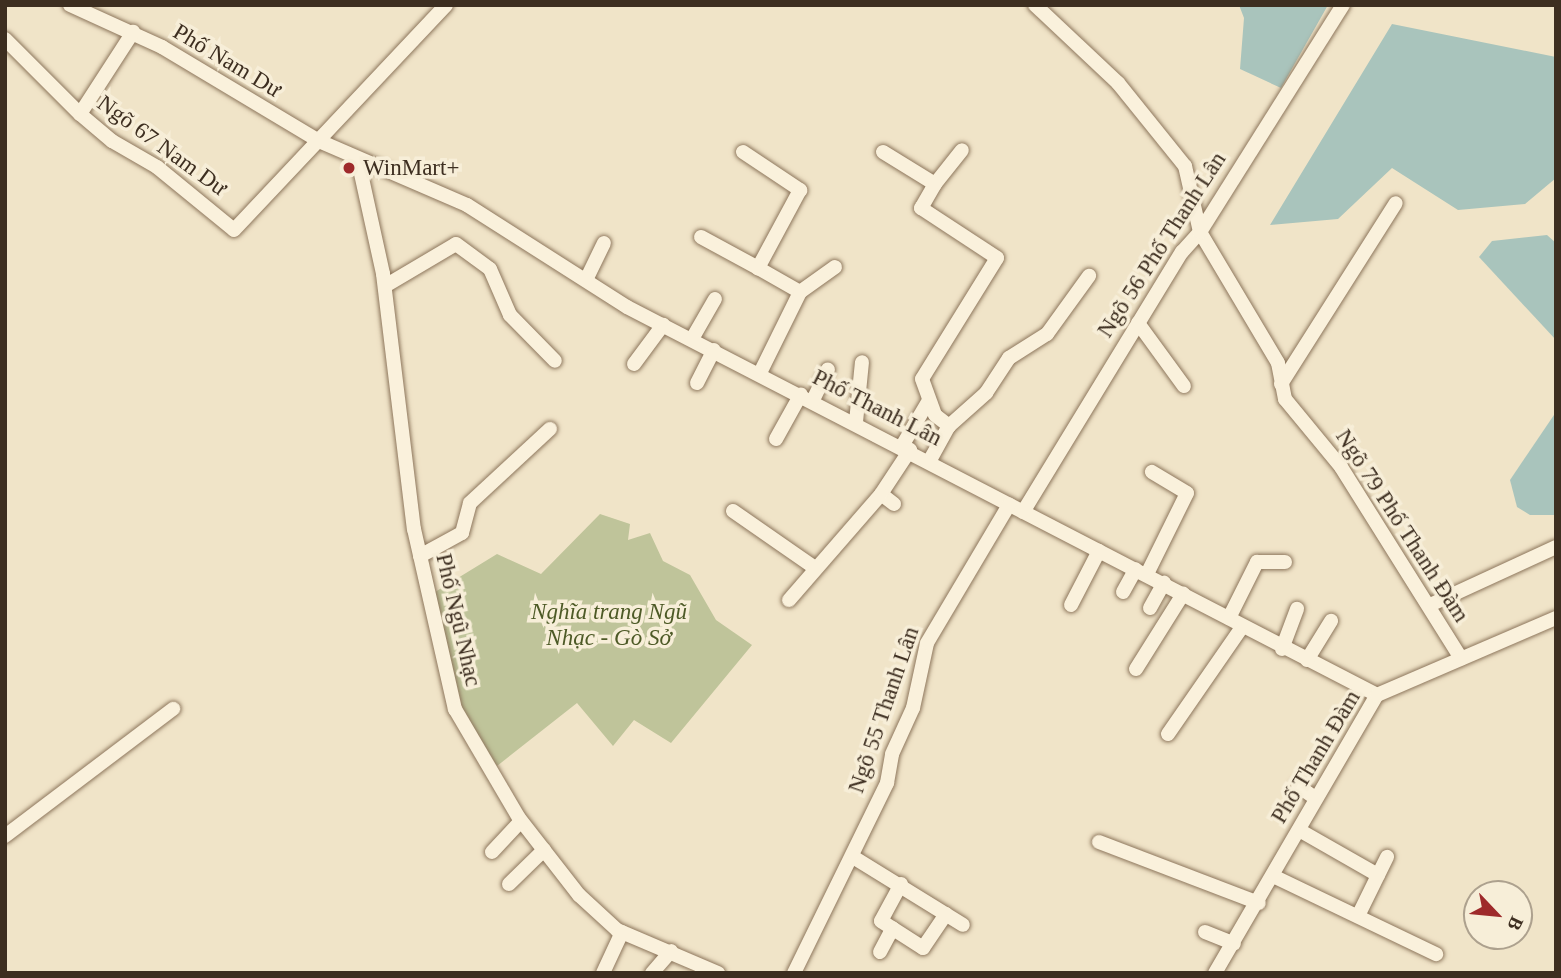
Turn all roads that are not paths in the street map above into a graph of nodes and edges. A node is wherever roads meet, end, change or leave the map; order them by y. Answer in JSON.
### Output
{"nodes":[{"id":1,"x":70,"y":5,"type":"edge"},
{"id":2,"x":1035,"y":5,"type":"edge"},
{"id":3,"x":1343,"y":5,"type":"edge"},
{"id":4,"x":444,"y":6,"type":"edge"},
{"id":5,"x":133,"y":32,"type":"junction"},
{"id":6,"x":5,"y":39,"type":"edge"},
{"id":7,"x":80,"y":114,"type":"junction"},
{"id":8,"x":319,"y":141,"type":"junction"},
{"id":9,"x":962,"y":150,"type":"dead end"},
{"id":10,"x":743,"y":152,"type":"dead end"},
{"id":11,"x":883,"y":152,"type":"dead end"},
{"id":12,"x":358,"y":160,"type":"junction"},
{"id":13,"x":935,"y":184,"type":"junction"},
{"id":14,"x":1396,"y":202,"type":"dead end"},
{"id":15,"x":1199,"y":232,"type":"junction"},
{"id":16,"x":701,"y":237,"type":"dead end"},
{"id":17,"x":604,"y":243,"type":"dead end"},
{"id":18,"x":835,"y":267,"type":"dead end"},
{"id":19,"x":758,"y":268,"type":"junction"},
{"id":20,"x":1089,"y":276,"type":"dead end"},
{"id":21,"x":586,"y":280,"type":"junction"},
{"id":22,"x":385,"y":286,"type":"junction"},
{"id":23,"x":800,"y":292,"type":"junction"},
{"id":24,"x":715,"y":299,"type":"dead end"},
{"id":25,"x":1138,"y":323,"type":"junction"},
{"id":26,"x":663,"y":325,"type":"junction"},
{"id":27,"x":692,"y":339,"type":"junction"},
{"id":28,"x":714,"y":350,"type":"junction"},
{"id":29,"x":555,"y":360,"type":"dead end"},
{"id":30,"x":862,"y":362,"type":"dead end"},
{"id":31,"x":634,"y":364,"type":"dead end"},
{"id":32,"x":828,"y":369,"type":"dead end"},
{"id":33,"x":760,"y":373,"type":"junction"},
{"id":34,"x":697,"y":383,"type":"dead end"},
{"id":35,"x":1281,"y":384,"type":"junction"},
{"id":36,"x":1185,"y":386,"type":"dead end"},
{"id":37,"x":807,"y":397,"type":"junction"},
{"id":38,"x":928,"y":402,"type":"junction"},
{"id":39,"x":856,"y":422,"type":"junction"},
{"id":40,"x":949,"y":426,"type":"junction"},
{"id":41,"x":550,"y":429,"type":"dead end"},
{"id":42,"x":776,"y":439,"type":"dead end"},
{"id":43,"x":906,"y":448,"type":"junction"},
{"id":44,"x":930,"y":460,"type":"junction"},
{"id":45,"x":1152,"y":472,"type":"dead end"},
{"id":46,"x":881,"y":494,"type":"junction"},
{"id":47,"x":894,"y":504,"type":"dead end"},
{"id":48,"x":1009,"y":505,"type":"junction"},
{"id":49,"x":733,"y":511,"type":"dead end"},
{"id":50,"x":1023,"y":512,"type":"junction"},
{"id":51,"x":1556,"y":547,"type":"edge"},
{"id":52,"x":1099,"y":551,"type":"junction"},
{"id":53,"x":420,"y":556,"type":"junction"},
{"id":54,"x":1284,"y":562,"type":"dead end"},
{"id":55,"x":815,"y":568,"type":"junction"},
{"id":56,"x":1142,"y":571,"type":"junction"},
{"id":57,"x":1164,"y":583,"type":"junction"},
{"id":58,"x":1123,"y":592,"type":"dead end"},
{"id":59,"x":1183,"y":594,"type":"junction"},
{"id":60,"x":789,"y":600,"type":"dead end"},
{"id":61,"x":1071,"y":605,"type":"dead end"},
{"id":62,"x":1430,"y":605,"type":"junction"},
{"id":63,"x":1150,"y":608,"type":"dead end"},
{"id":64,"x":1297,"y":609,"type":"dead end"},
{"id":65,"x":1229,"y":618,"type":"junction"},
{"id":66,"x":1556,"y":618,"type":"edge"},
{"id":67,"x":1331,"y":621,"type":"dead end"},
{"id":68,"x":1242,"y":626,"type":"junction"},
{"id":69,"x":1282,"y":649,"type":"junction"},
{"id":70,"x":1461,"y":659,"type":"junction"},
{"id":71,"x":1307,"y":660,"type":"junction"},
{"id":72,"x":1136,"y":669,"type":"dead end"},
{"id":73,"x":1377,"y":695,"type":"junction"},
{"id":74,"x":173,"y":709,"type":"dead end"},
{"id":75,"x":1168,"y":734,"type":"dead end"},
{"id":76,"x":1298,"y":786,"type":"dead end"},
{"id":77,"x":1315,"y":798,"type":"junction"},
{"id":78,"x":522,"y":821,"type":"junction"},
{"id":79,"x":1299,"y":830,"type":"junction"},
{"id":80,"x":5,"y":836,"type":"edge"},
{"id":81,"x":1099,"y":842,"type":"dead end"},
{"id":82,"x":544,"y":850,"type":"junction"},
{"id":83,"x":492,"y":852,"type":"dead end"},
{"id":84,"x":1387,"y":856,"type":"dead end"},
{"id":85,"x":853,"y":857,"type":"junction"},
{"id":86,"x":1378,"y":875,"type":"junction"},
{"id":87,"x":1273,"y":876,"type":"junction"},
{"id":88,"x":509,"y":884,"type":"dead end"},
{"id":89,"x":901,"y":884,"type":"junction"},
{"id":90,"x":1259,"y":903,"type":"junction"},
{"id":91,"x":946,"y":914,"type":"junction"},
{"id":92,"x":1358,"y":916,"type":"junction"},
{"id":93,"x":963,"y":925,"type":"dead end"},
{"id":94,"x":893,"y":928,"type":"junction"},
{"id":95,"x":622,"y":932,"type":"junction"},
{"id":96,"x":1205,"y":932,"type":"dead end"},
{"id":97,"x":1234,"y":944,"type":"junction"},
{"id":98,"x":671,"y":951,"type":"junction"},
{"id":99,"x":880,"y":952,"type":"dead end"},
{"id":100,"x":1436,"y":954,"type":"dead end"},
{"id":101,"x":603,"y":973,"type":"edge"},
{"id":102,"x":652,"y":973,"type":"edge"},
{"id":103,"x":718,"y":973,"type":"edge"},
{"id":104,"x":794,"y":973,"type":"edge"},
{"id":105,"x":1215,"y":973,"type":"edge"}],
"edges":[{"from":1,"to":5,"type":"street","name":"Phố Nam Dư"},
{"from":2,"to":15,"type":"street","name":"Ngõ 79 Phố Thanh Đàm"},
{"from":3,"to":15,"type":"street","name":"Ngõ 56 Phố Thanh Lân"},
{"from":4,"to":8,"type":"street"},
{"from":5,"to":7,"type":"street"},
{"from":5,"to":8,"type":"street","name":"Phố Nam Dư"},
{"from":6,"to":7,"type":"street","name":"Ngõ 67 Nam Dư"},
{"from":7,"to":8,"type":"street","name":"Ngõ 67 Nam Dư"},
{"from":8,"to":12,"type":"street","name":"Phố Nam Dư"},
{"from":9,"to":13,"type":"street"},
{"from":10,"to":19,"type":"street"},
{"from":11,"to":13,"type":"street"},
{"from":12,"to":21,"type":"street","name":"Phố Thanh Lân"},
{"from":12,"to":22,"type":"street","name":"Phố Ngũ Nhạc"},
{"from":13,"to":38,"type":"street"},
{"from":14,"to":35,"type":"street"},
{"from":15,"to":25,"type":"street","name":"Ngõ 56 Phố Thanh Lân"},
{"from":15,"to":35,"type":"street","name":"Ngõ 79 Phố Thanh Đàm"},
{"from":16,"to":19,"type":"street"},
{"from":17,"to":21,"type":"street"},
{"from":18,"to":23,"type":"street"},
{"from":19,"to":23,"type":"street"},
{"from":20,"to":40,"type":"street"},
{"from":21,"to":26,"type":"street","name":"Phố Thanh Lân"},
{"from":22,"to":29,"type":"street"},
{"from":22,"to":53,"type":"street","name":"Phố Ngũ Nhạc"},
{"from":23,"to":33,"type":"street"},
{"from":24,"to":27,"type":"street"},
{"from":25,"to":36,"type":"street"},
{"from":25,"to":50,"type":"street","name":"Ngõ 56 Phố Thanh Lân"},
{"from":26,"to":27,"type":"street","name":"Phố Thanh Lân"},
{"from":26,"to":31,"type":"street"},
{"from":27,"to":28,"type":"street","name":"Phố Thanh Lân"},
{"from":28,"to":33,"type":"street","name":"Phố Thanh Lân"},
{"from":28,"to":34,"type":"street"},
{"from":30,"to":39,"type":"street"},
{"from":32,"to":37,"type":"street"},
{"from":33,"to":37,"type":"street","name":"Phố Thanh Lân"},
{"from":35,"to":62,"type":"street","name":"Ngõ 79 Phố Thanh Đàm"},
{"from":37,"to":39,"type":"street","name":"Phố Thanh Lân"},
{"from":37,"to":42,"type":"street"},
{"from":38,"to":40,"type":"street"},
{"from":38,"to":43,"type":"street"},
{"from":39,"to":43,"type":"street","name":"Phố Thanh Lân"},
{"from":40,"to":44,"type":"street"},
{"from":41,"to":53,"type":"street"},
{"from":43,"to":44,"type":"street","name":"Phố Thanh Lân"},
{"from":43,"to":46,"type":"street"},
{"from":44,"to":48,"type":"street","name":"Phố Thanh Lân"},
{"from":45,"to":56,"type":"street"},
{"from":46,"to":47,"type":"street"},
{"from":46,"to":55,"type":"street"},
{"from":48,"to":50,"type":"street","name":"Phố Thanh Lân"},
{"from":48,"to":85,"type":"street","name":"Ngõ 55 Thanh Lân"},
{"from":49,"to":55,"type":"street"},
{"from":50,"to":52,"type":"street","name":"Phố Thanh Lân"},
{"from":51,"to":62,"type":"street"},
{"from":52,"to":56,"type":"street","name":"Phố Thanh Lân"},
{"from":52,"to":61,"type":"street"},
{"from":53,"to":78,"type":"street","name":"Phố Ngũ Nhạc"},
{"from":54,"to":65,"type":"street"},
{"from":55,"to":60,"type":"street"},
{"from":56,"to":57,"type":"street","name":"Phố Thanh Lân"},
{"from":56,"to":58,"type":"street"},
{"from":57,"to":59,"type":"street","name":"Phố Thanh Lân"},
{"from":57,"to":63,"type":"street"},
{"from":59,"to":65,"type":"street","name":"Phố Thanh Lân"},
{"from":59,"to":72,"type":"street"},
{"from":62,"to":70,"type":"street","name":"Ngõ 79 Phố Thanh Đàm"},
{"from":64,"to":69,"type":"street"},
{"from":65,"to":68,"type":"street","name":"Phố Thanh Lân"},
{"from":66,"to":70,"type":"street","name":"Phố Thanh Đàm"},
{"from":67,"to":71,"type":"street"},
{"from":68,"to":69,"type":"street","name":"Phố Thanh Lân"},
{"from":68,"to":75,"type":"street"},
{"from":69,"to":71,"type":"street","name":"Phố Thanh Lân"},
{"from":70,"to":73,"type":"street","name":"Phố Thanh Đàm"},
{"from":71,"to":73,"type":"street","name":"Phố Thanh Lân"},
{"from":73,"to":77,"type":"street","name":"Phố Thanh Đàm"},
{"from":74,"to":80,"type":"street"},
{"from":76,"to":77,"type":"street"},
{"from":77,"to":79,"type":"street","name":"Phố Thanh Đàm"},
{"from":78,"to":82,"type":"street","name":"Phố Ngũ Nhạc"},
{"from":78,"to":83,"type":"street"},
{"from":79,"to":86,"type":"street"},
{"from":79,"to":87,"type":"street","name":"Phố Thanh Đàm"},
{"from":81,"to":90,"type":"street"},
{"from":82,"to":88,"type":"street"},
{"from":82,"to":95,"type":"street","name":"Phố Ngũ Nhạc"},
{"from":84,"to":86,"type":"street"},
{"from":85,"to":89,"type":"street"},
{"from":85,"to":104,"type":"street","name":"Ngõ 55 Thanh Lân"},
{"from":86,"to":92,"type":"street"},
{"from":87,"to":90,"type":"street","name":"Phố Thanh Đàm"},
{"from":87,"to":92,"type":"street"},
{"from":89,"to":91,"type":"street"},
{"from":89,"to":94,"type":"street"},
{"from":90,"to":97,"type":"street","name":"Phố Thanh Đàm"},
{"from":91,"to":93,"type":"street"},
{"from":91,"to":94,"type":"street"},
{"from":92,"to":100,"type":"street"},
{"from":94,"to":99,"type":"street"},
{"from":95,"to":98,"type":"street","name":"Phố Ngũ Nhạc"},
{"from":95,"to":101,"type":"street"},
{"from":96,"to":97,"type":"street"},
{"from":97,"to":105,"type":"street","name":"Phố Thanh Đàm"},
{"from":98,"to":102,"type":"street"},
{"from":98,"to":103,"type":"street","name":"Phố Ngũ Nhạc"}]}
